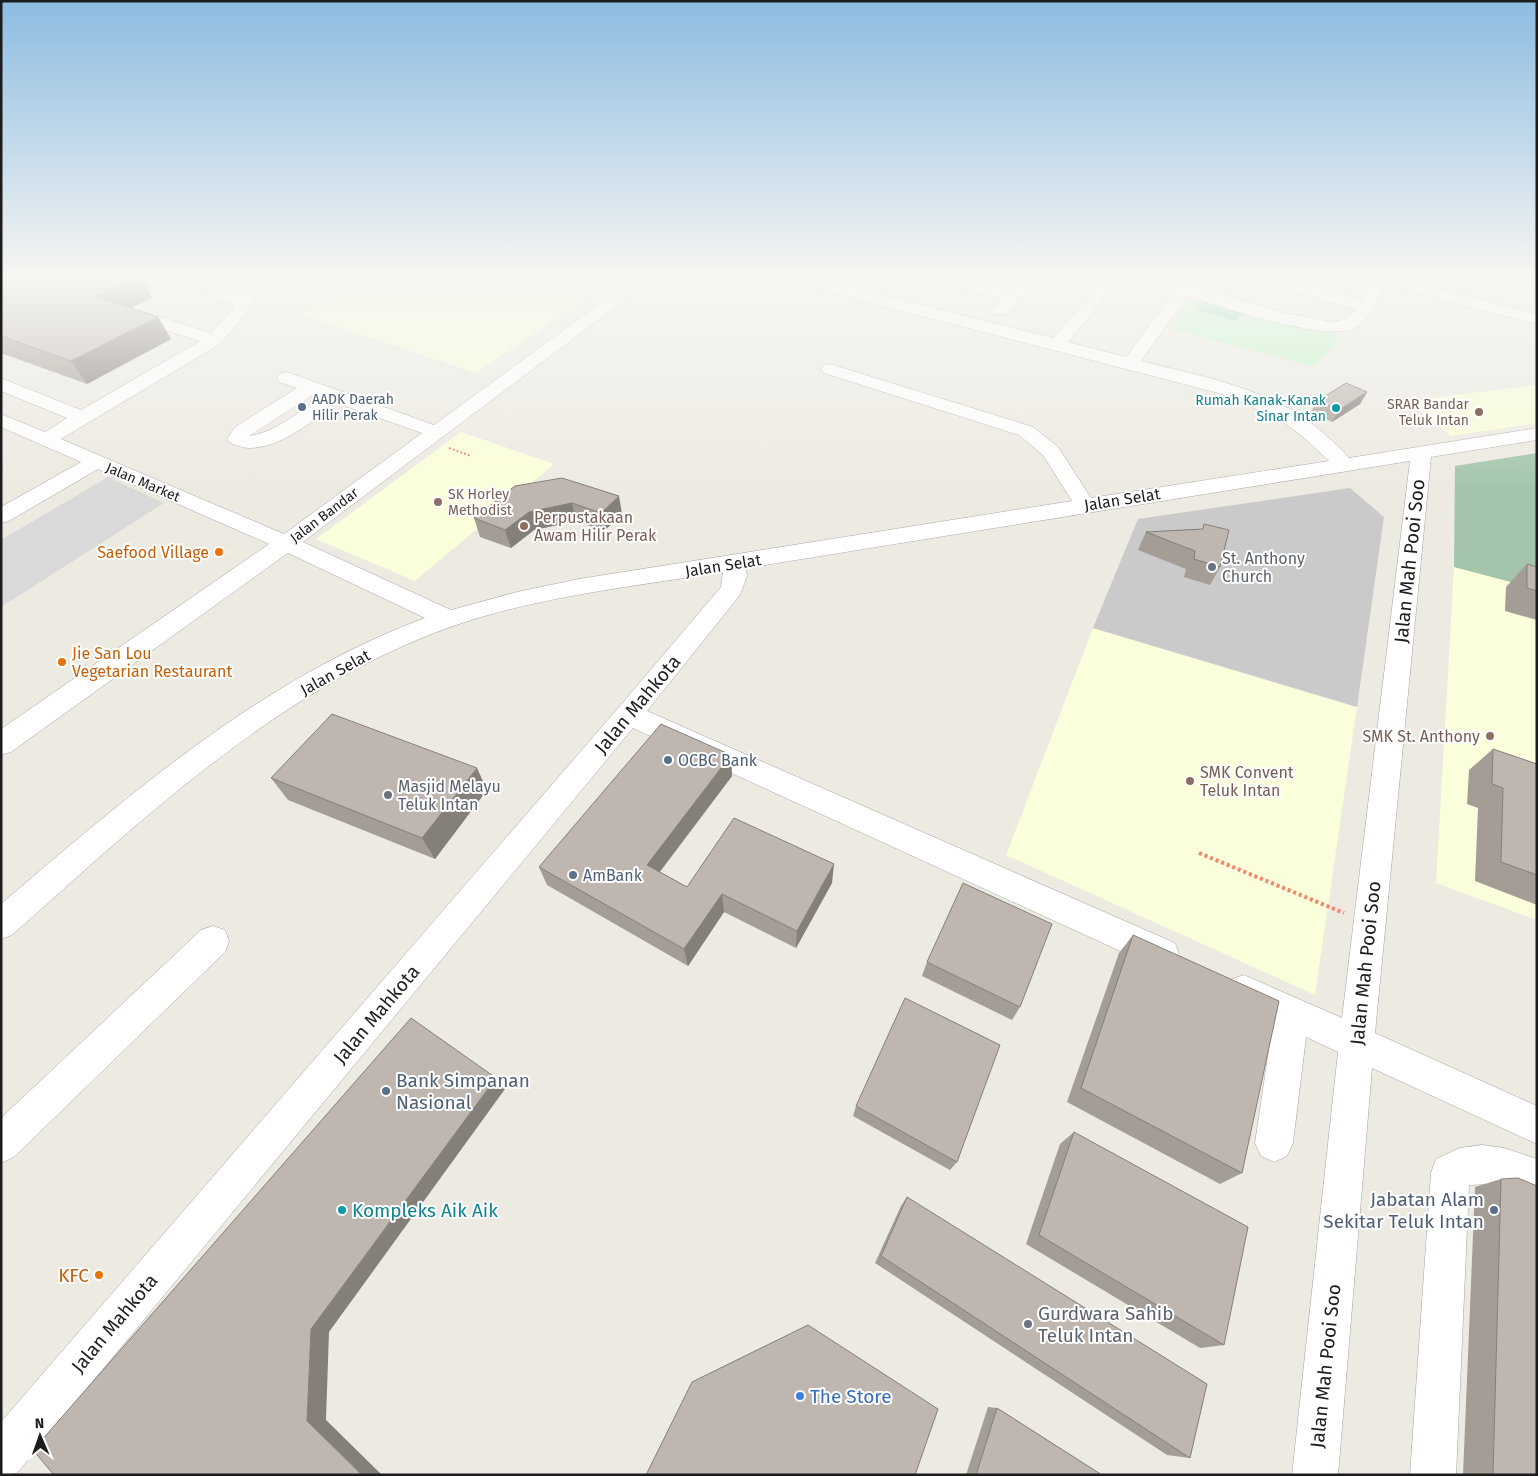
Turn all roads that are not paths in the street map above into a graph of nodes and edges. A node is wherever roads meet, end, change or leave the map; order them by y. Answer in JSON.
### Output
{"nodes":[{"id":1,"x":199,"y":349,"type":"edge"},
{"id":2,"x":549,"y":349,"type":"edge"},
{"id":3,"x":1076,"y":349,"type":"edge"},
{"id":4,"x":1141,"y":349,"type":"edge"},
{"id":5,"x":1131,"y":363,"type":"junction"},
{"id":6,"x":830,"y":369,"type":"dead end"},
{"id":7,"x":286,"y":378,"type":"dead end"},
{"id":8,"x":1,"y":384,"type":"edge"},
{"id":9,"x":311,"y":388,"type":"junction"},
{"id":10,"x":336,"y":396,"type":"junction"},
{"id":11,"x":83,"y":418,"type":"junction"},
{"id":12,"x":1,"y":420,"type":"edge"},
{"id":13,"x":436,"y":432,"type":"junction"},
{"id":14,"x":1537,"y":434,"type":"edge"},
{"id":15,"x":46,"y":439,"type":"junction"},
{"id":16,"x":1421,"y":452,"type":"junction"},
{"id":17,"x":96,"y":462,"type":"junction"},
{"id":18,"x":1344,"y":464,"type":"junction"},
{"id":19,"x":1085,"y":505,"type":"junction"},
{"id":20,"x":1,"y":516,"type":"edge"},
{"id":21,"x":286,"y":543,"type":"junction"},
{"id":22,"x":734,"y":563,"type":"junction"},
{"id":23,"x":449,"y":619,"type":"junction"},
{"id":24,"x":629,"y":714,"type":"junction"},
{"id":25,"x":1,"y":744,"type":"edge"},
{"id":26,"x":1,"y":924,"type":"edge"},
{"id":27,"x":213,"y":941,"type":"dead end"},
{"id":28,"x":1192,"y":968,"type":"edge"},
{"id":29,"x":1220,"y":980,"type":"edge"},
{"id":30,"x":1292,"y":1013,"type":"junction"},
{"id":31,"x":1357,"y":1042,"type":"junction"},
{"id":32,"x":1537,"y":1125,"type":"edge"},
{"id":33,"x":1274,"y":1143,"type":"dead end"},
{"id":34,"x":1,"y":1144,"type":"edge"},
{"id":35,"x":1537,"y":1178,"type":"edge"},
{"id":36,"x":1,"y":1457,"type":"edge"},
{"id":37,"x":1315,"y":1475,"type":"edge"},
{"id":38,"x":1433,"y":1475,"type":"edge"}],
"edges":[{"from":1,"to":11,"type":"street"},
{"from":2,"to":13,"type":"street","name":"Jalan Bandar"},
{"from":3,"to":5,"type":"street"},
{"from":4,"to":5,"type":"street"},
{"from":5,"to":18,"type":"street"},
{"from":6,"to":19,"type":"street"},
{"from":7,"to":9,"type":"street"},
{"from":8,"to":11,"type":"street"},
{"from":9,"to":10,"type":"street"},
{"from":9,"to":10,"type":"street"},
{"from":10,"to":13,"type":"street"},
{"from":11,"to":15,"type":"street"},
{"from":12,"to":15,"type":"street","name":"Jalan Market"},
{"from":13,"to":21,"type":"street","name":"Jalan Bandar"},
{"from":14,"to":16,"type":"street","name":"Jalan Selat"},
{"from":15,"to":17,"type":"street","name":"Jalan Market"},
{"from":16,"to":18,"type":"street","name":"Jalan Selat"},
{"from":16,"to":31,"type":"street","name":"Jalan Mah Pooi Soo"},
{"from":17,"to":20,"type":"street"},
{"from":17,"to":21,"type":"street","name":"Jalan Market"},
{"from":18,"to":19,"type":"street","name":"Jalan Selat"},
{"from":19,"to":22,"type":"street","name":"Jalan Selat"},
{"from":21,"to":23,"type":"street","name":"Jalan Market"},
{"from":21,"to":25,"type":"street","name":"Jalan Bandar"},
{"from":22,"to":23,"type":"street","name":"Jalan Selat"},
{"from":22,"to":24,"type":"street","name":"Jalan Mahkota"},
{"from":23,"to":26,"type":"street","name":"Jalan Selat"},
{"from":24,"to":28,"type":"street"},
{"from":24,"to":36,"type":"street","name":"Jalan Mahkota"},
{"from":27,"to":34,"type":"street"},
{"from":29,"to":30,"type":"street"},
{"from":30,"to":31,"type":"street"},
{"from":30,"to":33,"type":"street"},
{"from":31,"to":32,"type":"street"},
{"from":31,"to":37,"type":"street","name":"Jalan Mah Pooi Soo"},
{"from":35,"to":38,"type":"street"}]}
